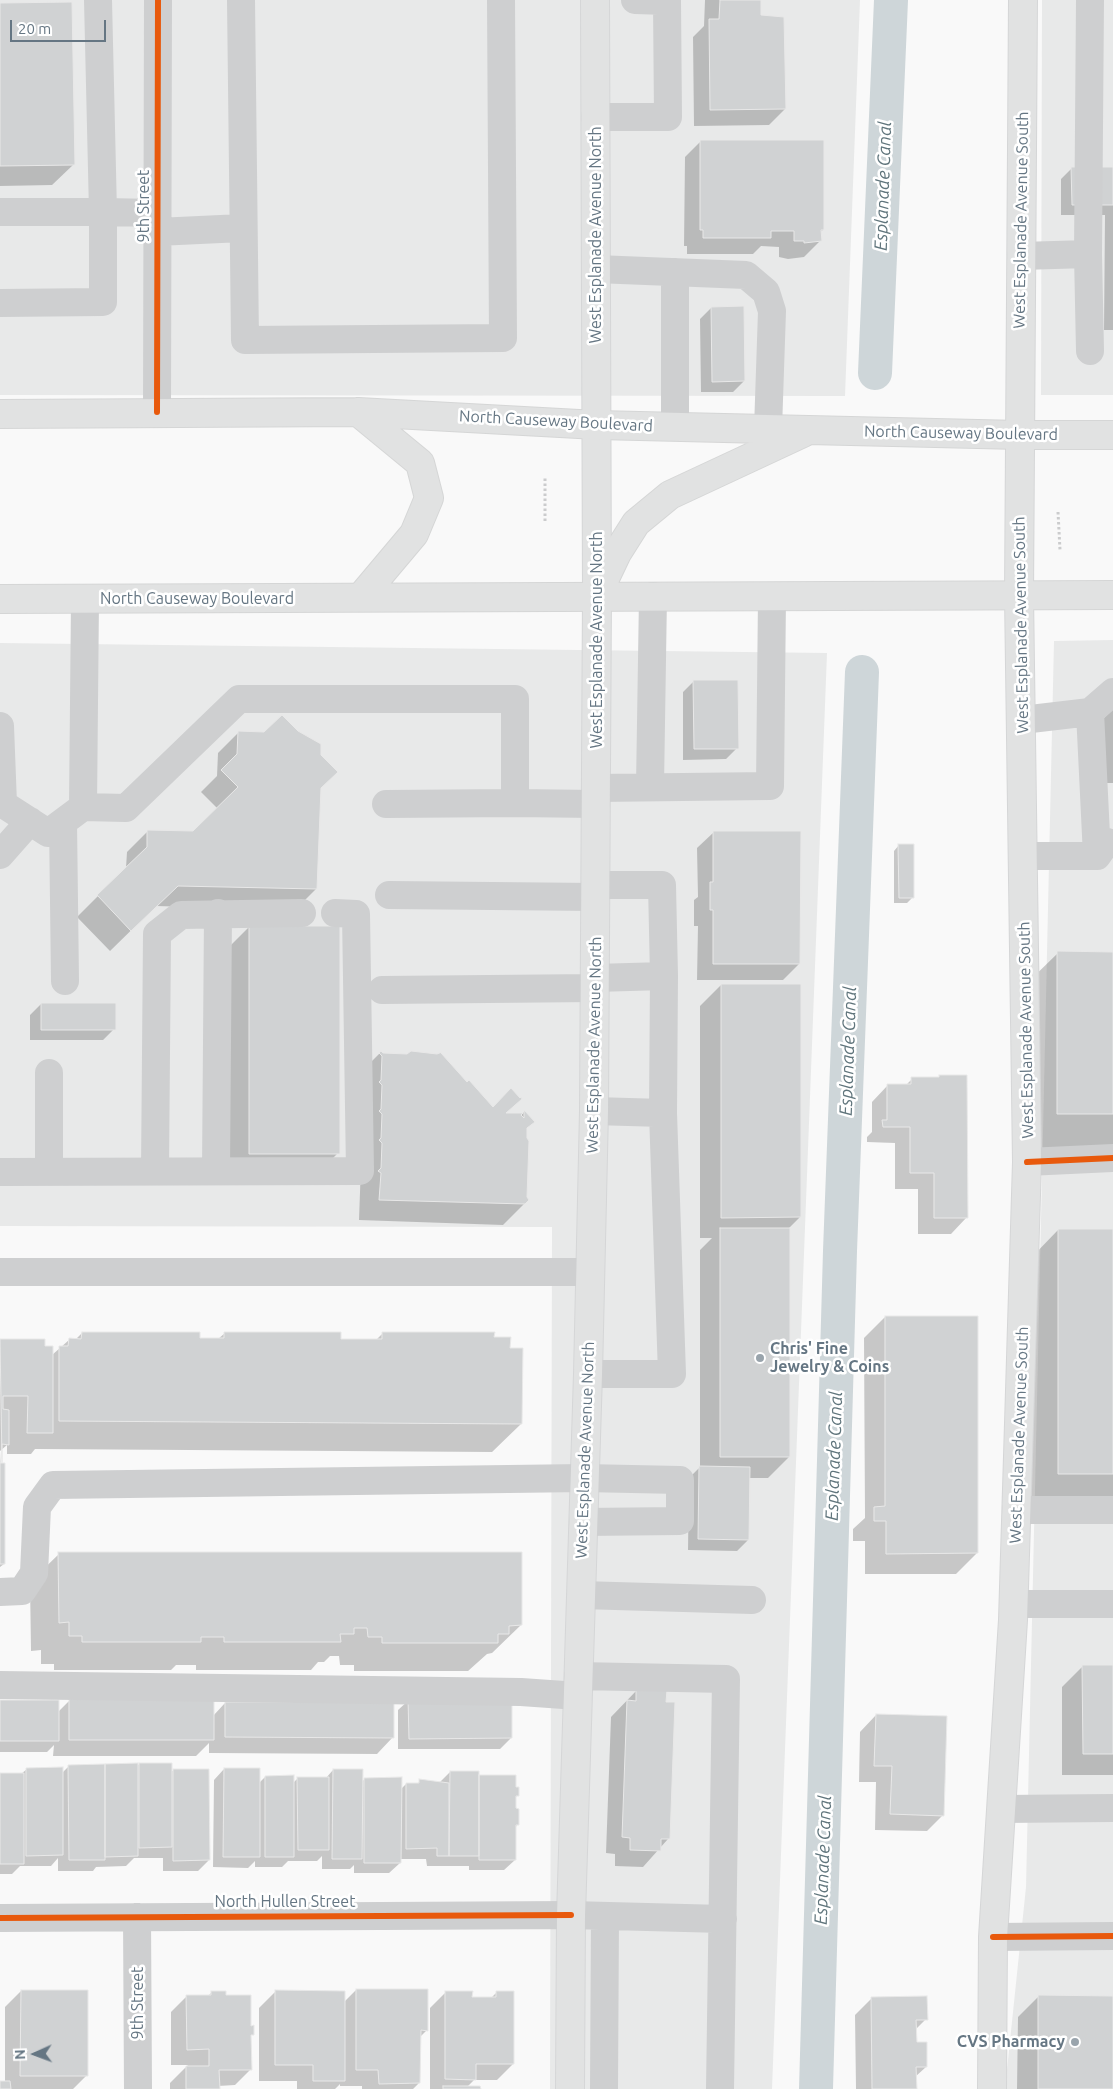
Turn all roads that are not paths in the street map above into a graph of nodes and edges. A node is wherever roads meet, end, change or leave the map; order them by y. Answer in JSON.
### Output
{"nodes":[{"id":1,"x":98,"y":0,"type":"edge"},
{"id":2,"x":158,"y":0,"type":"edge"},
{"id":3,"x":241,"y":0,"type":"edge"},
{"id":4,"x":501,"y":0,"type":"edge"},
{"id":5,"x":595,"y":0,"type":"edge"},
{"id":6,"x":635,"y":0,"type":"edge"},
{"id":7,"x":1023,"y":0,"type":"edge"},
{"id":8,"x":1090,"y":0,"type":"edge"},
{"id":9,"x":596,"y":118,"type":"junction"},
{"id":10,"x":0,"y":212,"type":"edge"},
{"id":11,"x":103,"y":212,"type":"junction"},
{"id":12,"x":157,"y":222,"type":"junction"},
{"id":13,"x":242,"y":228,"type":"junction"},
{"id":14,"x":1088,"y":254,"type":"junction"},
{"id":15,"x":1021,"y":256,"type":"junction"},
{"id":16,"x":596,"y":270,"type":"junction"},
{"id":17,"x":675,"y":272,"type":"junction"},
{"id":18,"x":0,"y":303,"type":"edge"},
{"id":19,"x":1090,"y":351,"type":"dead end"},
{"id":20,"x":157,"y":412,"type":"junction"},
{"id":21,"x":358,"y":412,"type":"junction"},
{"id":22,"x":0,"y":414,"type":"edge"},
{"id":23,"x":597,"y":425,"type":"junction"},
{"id":24,"x":675,"y":427,"type":"junction"},
{"id":25,"x":768,"y":429,"type":"junction"},
{"id":26,"x":810,"y":430,"type":"junction"},
{"id":27,"x":1020,"y":435,"type":"junction"},
{"id":28,"x":1113,"y":435,"type":"edge"},
{"id":29,"x":597,"y":595,"type":"junction"},
{"id":30,"x":1019,"y":595,"type":"junction"},
{"id":31,"x":1113,"y":595,"type":"edge"},
{"id":32,"x":653,"y":596,"type":"junction"},
{"id":33,"x":361,"y":597,"type":"junction"},
{"id":34,"x":772,"y":597,"type":"junction"},
{"id":35,"x":0,"y":599,"type":"edge"},
{"id":36,"x":84,"y":599,"type":"junction"},
{"id":37,"x":1113,"y":692,"type":"edge"},
{"id":38,"x":1090,"y":712,"type":"junction"},
{"id":39,"x":1022,"y":720,"type":"junction"},
{"id":40,"x":0,"y":726,"type":"edge"},
{"id":41,"x":650,"y":786,"type":"junction"},
{"id":42,"x":596,"y":796,"type":"junction"},
{"id":43,"x":386,"y":804,"type":"dead end"},
{"id":44,"x":515,"y":804,"type":"junction"},
{"id":45,"x":73,"y":815,"type":"junction"},
{"id":46,"x":30,"y":821,"type":"junction"},
{"id":47,"x":1113,"y":833,"type":"edge"},
{"id":48,"x":0,"y":855,"type":"edge"},
{"id":49,"x":1023,"y":856,"type":"junction"},
{"id":50,"x":1096,"y":856,"type":"junction"},
{"id":51,"x":595,"y":891,"type":"junction"},
{"id":52,"x":389,"y":895,"type":"dead end"},
{"id":53,"x":218,"y":913,"type":"junction"},
{"id":54,"x":302,"y":913,"type":"dead end"},
{"id":55,"x":335,"y":913,"type":"dead end"},
{"id":56,"x":664,"y":976,"type":"junction"},
{"id":57,"x":65,"y":980,"type":"dead end"},
{"id":58,"x":595,"y":983,"type":"junction"},
{"id":59,"x":382,"y":990,"type":"dead end"},
{"id":60,"x":49,"y":1073,"type":"dead end"},
{"id":61,"x":594,"y":1111,"type":"junction"},
{"id":62,"x":664,"y":1113,"type":"junction"},
{"id":63,"x":1113,"y":1158,"type":"edge"},
{"id":64,"x":1027,"y":1162,"type":"junction"},
{"id":65,"x":155,"y":1171,"type":"junction"},
{"id":66,"x":216,"y":1171,"type":"junction"},
{"id":67,"x":0,"y":1172,"type":"edge"},
{"id":68,"x":49,"y":1172,"type":"junction"},
{"id":69,"x":0,"y":1272,"type":"edge"},
{"id":70,"x":590,"y":1272,"type":"junction"},
{"id":71,"x":588,"y":1374,"type":"junction"},
{"id":72,"x":584,"y":1478,"type":"junction"},
{"id":73,"x":1016,"y":1510,"type":"junction"},
{"id":74,"x":1113,"y":1510,"type":"edge"},
{"id":75,"x":583,"y":1522,"type":"junction"},
{"id":76,"x":0,"y":1592,"type":"edge"},
{"id":77,"x":581,"y":1595,"type":"junction"},
{"id":78,"x":752,"y":1600,"type":"dead end"},
{"id":79,"x":1014,"y":1604,"type":"junction"},
{"id":80,"x":1113,"y":1604,"type":"edge"},
{"id":81,"x":0,"y":1685,"type":"edge"},
{"id":82,"x":578,"y":1686,"type":"junction"},
{"id":83,"x":1113,"y":1808,"type":"edge"},
{"id":84,"x":1001,"y":1809,"type":"junction"},
{"id":85,"x":571,"y":1914,"type":"junction"},
{"id":86,"x":138,"y":1917,"type":"junction"},
{"id":87,"x":605,"y":1917,"type":"junction"},
{"id":88,"x":0,"y":1918,"type":"edge"},
{"id":89,"x":723,"y":1920,"type":"junction"},
{"id":90,"x":1113,"y":1936,"type":"edge"},
{"id":91,"x":993,"y":1937,"type":"junction"},
{"id":92,"x":138,"y":2089,"type":"edge"},
{"id":93,"x":570,"y":2089,"type":"edge"},
{"id":94,"x":604,"y":2089,"type":"edge"},
{"id":95,"x":720,"y":2089,"type":"edge"},
{"id":96,"x":992,"y":2089,"type":"edge"}],
"edges":[{"from":1,"to":11,"type":"street"},
{"from":2,"to":12,"type":"street","name":"9th Street"},
{"from":3,"to":13,"type":"street"},
{"from":4,"to":13,"type":"street"},
{"from":5,"to":9,"type":"main road","name":"West Esplanade Avenue North"},
{"from":6,"to":9,"type":"street"},
{"from":7,"to":15,"type":"main road","name":"West Esplanade Avenue South"},
{"from":8,"to":14,"type":"street"},
{"from":9,"to":16,"type":"main road","name":"West Esplanade Avenue North"},
{"from":10,"to":11,"type":"street"},
{"from":11,"to":12,"type":"street"},
{"from":11,"to":18,"type":"street"},
{"from":12,"to":13,"type":"street"},
{"from":12,"to":20,"type":"street","name":"9th Street"},
{"from":14,"to":15,"type":"street"},
{"from":14,"to":19,"type":"street"},
{"from":15,"to":27,"type":"main road","name":"West Esplanade Avenue South"},
{"from":16,"to":17,"type":"street"},
{"from":16,"to":23,"type":"main road","name":"West Esplanade Avenue North"},
{"from":17,"to":24,"type":"street"},
{"from":17,"to":25,"type":"street"},
{"from":20,"to":21,"type":"main road","name":"North Causeway Boulevard"},
{"from":20,"to":22,"type":"main road","name":"North Causeway Boulevard"},
{"from":21,"to":23,"type":"main road","name":"North Causeway Boulevard"},
{"from":21,"to":33,"type":"main road"},
{"from":23,"to":24,"type":"main road","name":"North Causeway Boulevard"},
{"from":23,"to":29,"type":"main road","name":"West Esplanade Avenue North"},
{"from":24,"to":25,"type":"main road","name":"North Causeway Boulevard"},
{"from":25,"to":26,"type":"main road","name":"North Causeway Boulevard"},
{"from":26,"to":27,"type":"main road","name":"North Causeway Boulevard"},
{"from":26,"to":29,"type":"main road"},
{"from":27,"to":28,"type":"main road","name":"North Causeway Boulevard"},
{"from":27,"to":30,"type":"main road","name":"West Esplanade Avenue South"},
{"from":29,"to":32,"type":"main road","name":"North Causeway Boulevard"},
{"from":29,"to":33,"type":"main road","name":"North Causeway Boulevard"},
{"from":29,"to":42,"type":"main road","name":"West Esplanade Avenue North"},
{"from":30,"to":31,"type":"main road","name":"North Causeway Boulevard"},
{"from":30,"to":34,"type":"main road","name":"North Causeway Boulevard"},
{"from":30,"to":39,"type":"main road","name":"West Esplanade Avenue South"},
{"from":32,"to":34,"type":"main road","name":"North Causeway Boulevard"},
{"from":32,"to":41,"type":"street"},
{"from":33,"to":36,"type":"main road","name":"North Causeway Boulevard"},
{"from":34,"to":41,"type":"street"},
{"from":35,"to":36,"type":"main road","name":"North Causeway Boulevard"},
{"from":36,"to":45,"type":"street"},
{"from":37,"to":38,"type":"street"},
{"from":38,"to":39,"type":"street"},
{"from":38,"to":50,"type":"street"},
{"from":39,"to":49,"type":"main road","name":"West Esplanade Avenue South"},
{"from":40,"to":46,"type":"street"},
{"from":41,"to":42,"type":"street"},
{"from":42,"to":44,"type":"street"},
{"from":42,"to":51,"type":"main road","name":"West Esplanade Avenue North"},
{"from":43,"to":44,"type":"street"},
{"from":44,"to":45,"type":"street"},
{"from":45,"to":46,"type":"street"},
{"from":45,"to":57,"type":"street"},
{"from":46,"to":48,"type":"street"},
{"from":47,"to":50,"type":"street"},
{"from":49,"to":50,"type":"street"},
{"from":49,"to":64,"type":"main road","name":"West Esplanade Avenue South"},
{"from":51,"to":52,"type":"street"},
{"from":51,"to":56,"type":"street"},
{"from":51,"to":58,"type":"main road","name":"West Esplanade Avenue North"},
{"from":53,"to":54,"type":"street"},
{"from":53,"to":65,"type":"street"},
{"from":53,"to":66,"type":"street"},
{"from":55,"to":66,"type":"street"},
{"from":56,"to":58,"type":"street"},
{"from":56,"to":62,"type":"street"},
{"from":58,"to":59,"type":"street"},
{"from":58,"to":61,"type":"main road","name":"West Esplanade Avenue North"},
{"from":60,"to":68,"type":"street"},
{"from":61,"to":62,"type":"street"},
{"from":61,"to":70,"type":"main road","name":"West Esplanade Avenue North"},
{"from":62,"to":71,"type":"street"},
{"from":63,"to":64,"type":"street"},
{"from":64,"to":73,"type":"main road","name":"West Esplanade Avenue South"},
{"from":65,"to":66,"type":"street"},
{"from":65,"to":68,"type":"street"},
{"from":67,"to":68,"type":"street"},
{"from":69,"to":70,"type":"street"},
{"from":70,"to":71,"type":"main road","name":"West Esplanade Avenue North"},
{"from":71,"to":72,"type":"main road","name":"West Esplanade Avenue North"},
{"from":72,"to":75,"type":"main road","name":"West Esplanade Avenue North"},
{"from":72,"to":75,"type":"street"},
{"from":72,"to":76,"type":"street"},
{"from":73,"to":74,"type":"street"},
{"from":73,"to":79,"type":"main road","name":"West Esplanade Avenue South"},
{"from":75,"to":77,"type":"main road","name":"West Esplanade Avenue North"},
{"from":77,"to":78,"type":"street"},
{"from":77,"to":82,"type":"main road","name":"West Esplanade Avenue North"},
{"from":79,"to":80,"type":"street"},
{"from":79,"to":84,"type":"main road","name":"West Esplanade Avenue South"},
{"from":81,"to":82,"type":"street"},
{"from":82,"to":85,"type":"main road","name":"West Esplanade Avenue North"},
{"from":82,"to":89,"type":"street"},
{"from":83,"to":84,"type":"street"},
{"from":84,"to":91,"type":"main road","name":"West Esplanade Avenue South"},
{"from":85,"to":86,"type":"street","name":"North Hullen Street"},
{"from":85,"to":87,"type":"street","name":"North Hullen Street"},
{"from":85,"to":93,"type":"main road","name":"West Esplanade Avenue North"},
{"from":86,"to":88,"type":"street","name":"North Hullen Street"},
{"from":86,"to":92,"type":"street","name":"9th Street"},
{"from":87,"to":89,"type":"street","name":"North Hullen Street"},
{"from":87,"to":94,"type":"street"},
{"from":89,"to":95,"type":"street"},
{"from":90,"to":91,"type":"street"},
{"from":91,"to":96,"type":"main road","name":"West Esplanade Avenue South"}]}
